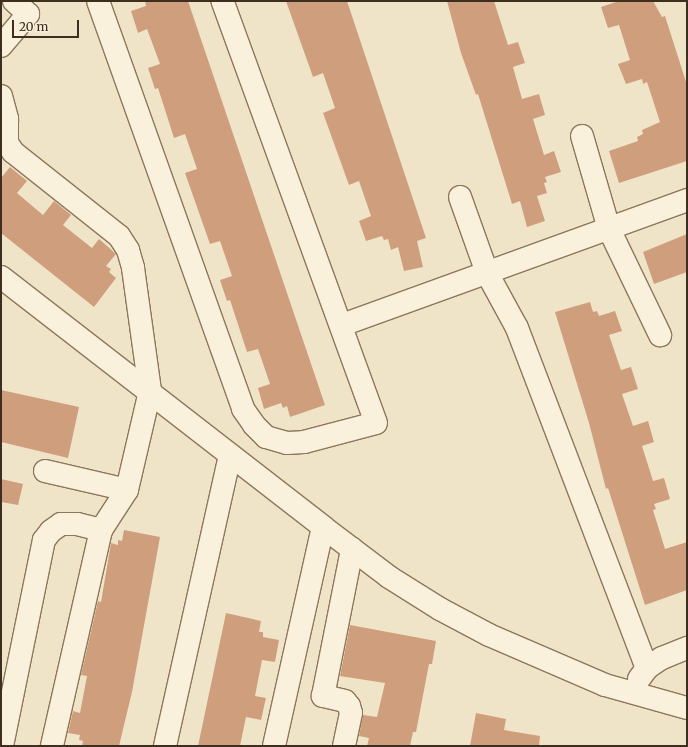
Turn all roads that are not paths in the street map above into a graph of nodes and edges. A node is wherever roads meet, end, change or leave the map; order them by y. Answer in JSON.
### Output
{"nodes":[{"id":1,"x":14,"y":1,"type":"edge"},
{"id":2,"x":98,"y":1,"type":"edge"},
{"id":3,"x":222,"y":1,"type":"edge"},
{"id":4,"x":1,"y":46,"type":"edge"},
{"id":5,"x":1,"y":96,"type":"edge"},
{"id":6,"x":582,"y":136,"type":"dead end"},
{"id":7,"x":460,"y":197,"type":"dead end"},
{"id":8,"x":687,"y":200,"type":"edge"},
{"id":9,"x":609,"y":229,"type":"junction"},
{"id":10,"x":487,"y":273,"type":"junction"},
{"id":11,"x":1,"y":278,"type":"edge"},
{"id":12,"x":342,"y":325,"type":"junction"},
{"id":13,"x":660,"y":335,"type":"dead end"},
{"id":14,"x":150,"y":391,"type":"junction"},
{"id":15,"x":230,"y":455,"type":"junction"},
{"id":16,"x":45,"y":471,"type":"dead end"},
{"id":17,"x":127,"y":490,"type":"junction"},
{"id":18,"x":323,"y":527,"type":"junction"},
{"id":19,"x":101,"y":530,"type":"junction"},
{"id":20,"x":352,"y":549,"type":"junction"},
{"id":21,"x":687,"y":648,"type":"edge"},
{"id":22,"x":647,"y":668,"type":"junction"},
{"id":23,"x":628,"y":692,"type":"junction"},
{"id":24,"x":687,"y":708,"type":"edge"},
{"id":25,"x":2,"y":746,"type":"edge"},
{"id":26,"x":52,"y":746,"type":"edge"},
{"id":27,"x":165,"y":746,"type":"edge"},
{"id":28,"x":274,"y":746,"type":"edge"},
{"id":29,"x":344,"y":746,"type":"edge"}],
"edges":[{"from":1,"to":4,"type":"street"},
{"from":2,"to":12,"type":"street"},
{"from":3,"to":12,"type":"street"},
{"from":5,"to":14,"type":"street"},
{"from":6,"to":9,"type":"street"},
{"from":7,"to":10,"type":"street"},
{"from":8,"to":9,"type":"street"},
{"from":9,"to":10,"type":"street"},
{"from":9,"to":13,"type":"street"},
{"from":10,"to":12,"type":"street"},
{"from":10,"to":22,"type":"street"},
{"from":11,"to":14,"type":"street"},
{"from":14,"to":15,"type":"street"},
{"from":14,"to":17,"type":"street"},
{"from":15,"to":18,"type":"street"},
{"from":15,"to":27,"type":"street"},
{"from":16,"to":17,"type":"street"},
{"from":17,"to":19,"type":"street"},
{"from":18,"to":20,"type":"street"},
{"from":18,"to":28,"type":"street"},
{"from":19,"to":25,"type":"street"},
{"from":19,"to":26,"type":"street"},
{"from":20,"to":23,"type":"street"},
{"from":20,"to":29,"type":"street"},
{"from":21,"to":22,"type":"street"},
{"from":22,"to":23,"type":"street"},
{"from":23,"to":24,"type":"street"}]}
